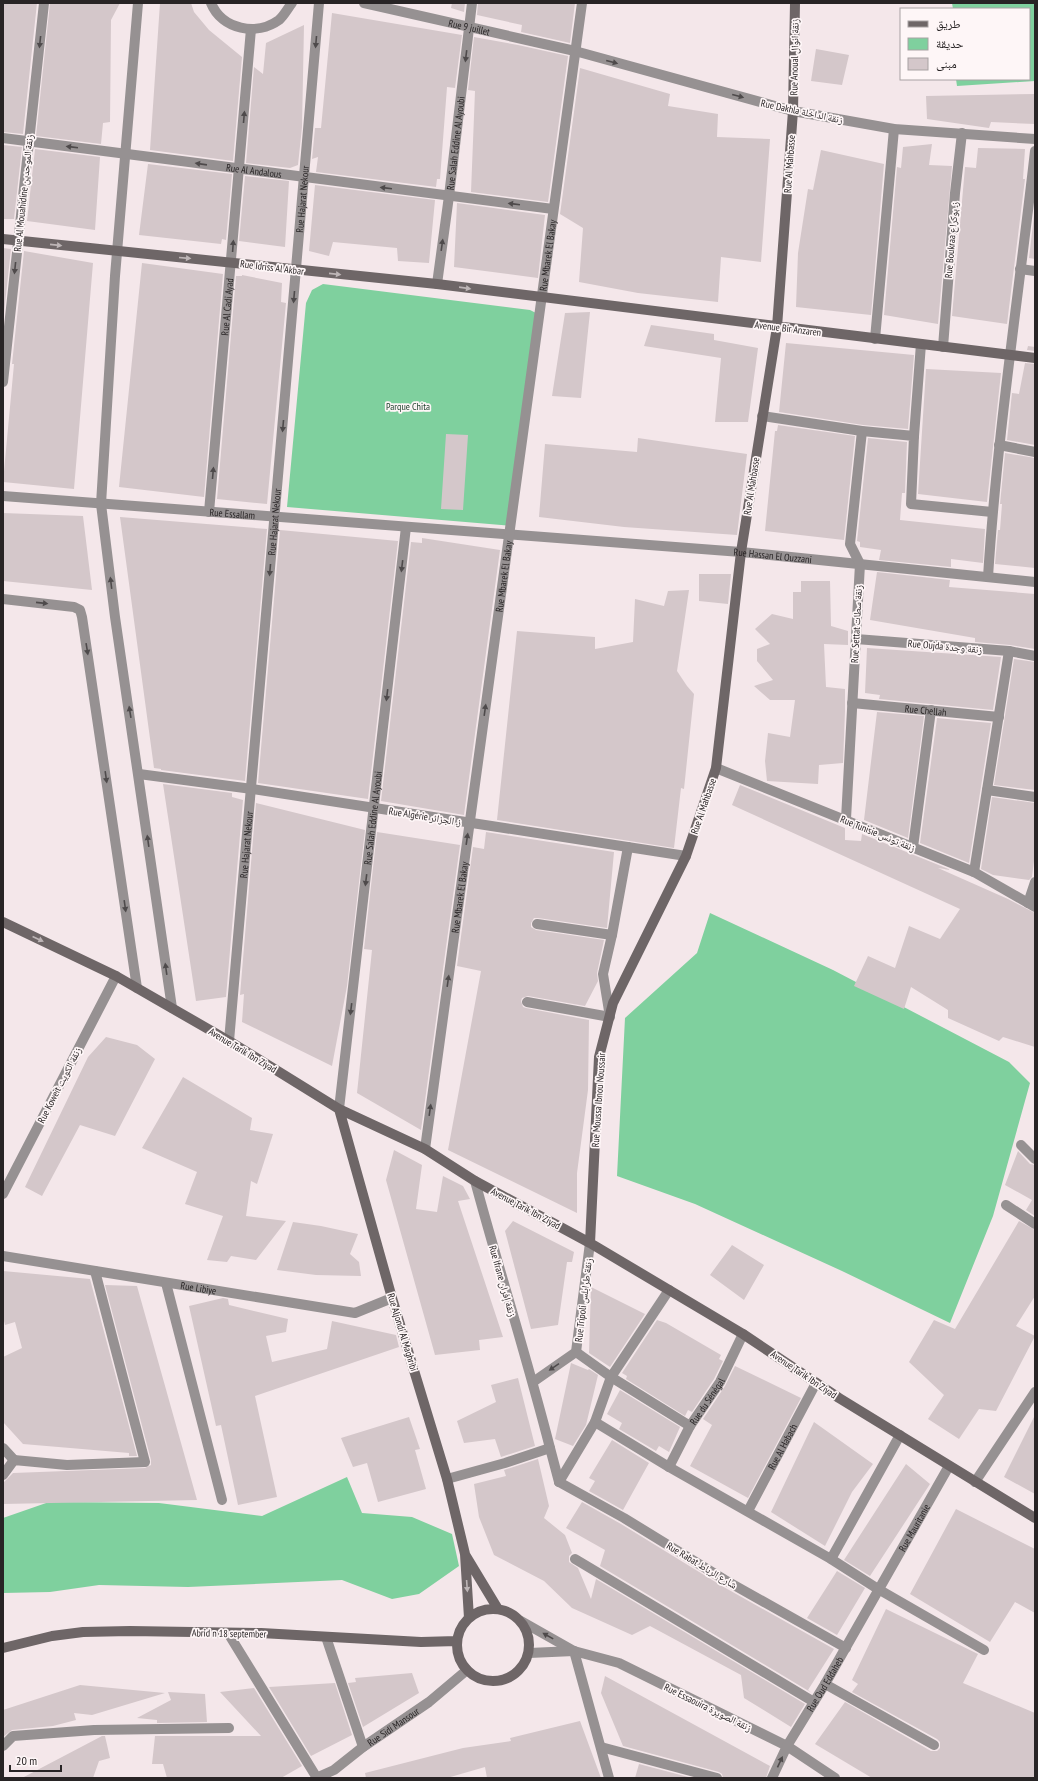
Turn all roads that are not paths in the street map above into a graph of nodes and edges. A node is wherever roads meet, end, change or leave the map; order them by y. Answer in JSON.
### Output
{"nodes":[{"id":1,"x":44,"y":3,"type":"edge"},
{"id":2,"x":138,"y":3,"type":"edge"},
{"id":3,"x":211,"y":3,"type":"edge"},
{"id":4,"x":292,"y":3,"type":"edge"},
{"id":5,"x":319,"y":3,"type":"edge"},
{"id":6,"x":364,"y":3,"type":"edge"},
{"id":7,"x":472,"y":3,"type":"edge"},
{"id":8,"x":582,"y":3,"type":"edge"},
{"id":9,"x":794,"y":3,"type":"edge"},
{"id":10,"x":469,"y":27,"type":"junction"},
{"id":11,"x":251,"y":29,"type":"junction"},
{"id":12,"x":575,"y":51,"type":"junction"},
{"id":13,"x":793,"y":111,"type":"junction"},
{"id":14,"x":894,"y":129,"type":"junction"},
{"id":15,"x":962,"y":133,"type":"junction"},
{"id":16,"x":3,"y":138,"type":"edge"},
{"id":17,"x":1035,"y":139,"type":"edge"},
{"id":18,"x":29,"y":141,"type":"junction"},
{"id":19,"x":1035,"y":152,"type":"edge"},
{"id":20,"x":124,"y":153,"type":"junction"},
{"id":21,"x":239,"y":169,"type":"junction"},
{"id":22,"x":304,"y":177,"type":"junction"},
{"id":23,"x":449,"y":196,"type":"junction"},
{"id":24,"x":553,"y":209,"type":"junction"},
{"id":25,"x":3,"y":239,"type":"edge"},
{"id":26,"x":18,"y":240,"type":"junction"},
{"id":27,"x":118,"y":252,"type":"junction"},
{"id":28,"x":232,"y":262,"type":"junction"},
{"id":29,"x":1020,"y":269,"type":"junction"},
{"id":30,"x":297,"y":270,"type":"junction"},
{"id":31,"x":1035,"y":271,"type":"edge"},
{"id":32,"x":437,"y":284,"type":"junction"},
{"id":33,"x":541,"y":298,"type":"junction"},
{"id":34,"x":777,"y":327,"type":"junction"},
{"id":35,"x":875,"y":339,"type":"junction"},
{"id":36,"x":921,"y":344,"type":"junction"},
{"id":37,"x":943,"y":347,"type":"junction"},
{"id":38,"x":1011,"y":356,"type":"junction"},
{"id":39,"x":1035,"y":358,"type":"edge"},
{"id":40,"x":3,"y":382,"type":"edge"},
{"id":41,"x":762,"y":416,"type":"junction"},
{"id":42,"x":862,"y":431,"type":"junction"},
{"id":43,"x":914,"y":436,"type":"junction"},
{"id":44,"x":999,"y":445,"type":"junction"},
{"id":45,"x":1035,"y":452,"type":"edge"},
{"id":46,"x":3,"y":496,"type":"edge"},
{"id":47,"x":101,"y":504,"type":"junction"},
{"id":48,"x":209,"y":512,"type":"junction"},
{"id":49,"x":992,"y":512,"type":"junction"},
{"id":50,"x":275,"y":517,"type":"junction"},
{"id":51,"x":406,"y":527,"type":"junction"},
{"id":52,"x":509,"y":535,"type":"junction"},
{"id":53,"x":741,"y":552,"type":"junction"},
{"id":54,"x":860,"y":564,"type":"junction"},
{"id":55,"x":988,"y":577,"type":"junction"},
{"id":56,"x":1035,"y":582,"type":"edge"},
{"id":57,"x":3,"y":599,"type":"edge"},
{"id":58,"x":856,"y":639,"type":"junction"},
{"id":59,"x":1009,"y":651,"type":"junction"},
{"id":60,"x":1035,"y":656,"type":"edge"},
{"id":61,"x":852,"y":703,"type":"junction"},
{"id":62,"x":931,"y":710,"type":"junction"},
{"id":63,"x":998,"y":717,"type":"junction"},
{"id":64,"x":716,"y":768,"type":"junction"},
{"id":65,"x":139,"y":774,"type":"junction"},
{"id":66,"x":252,"y":789,"type":"junction"},
{"id":67,"x":987,"y":790,"type":"junction"},
{"id":68,"x":1035,"y":797,"type":"edge"},
{"id":69,"x":374,"y":808,"type":"junction"},
{"id":70,"x":846,"y":819,"type":"junction"},
{"id":71,"x":469,"y":822,"type":"junction"},
{"id":72,"x":628,"y":847,"type":"junction"},
{"id":73,"x":913,"y":847,"type":"junction"},
{"id":74,"x":686,"y":856,"type":"junction"},
{"id":75,"x":974,"y":872,"type":"junction"},
{"id":76,"x":1035,"y":882,"type":"edge"},
{"id":77,"x":1032,"y":905,"type":"edge"},
{"id":78,"x":3,"y":922,"type":"edge"},
{"id":79,"x":537,"y":924,"type":"dead end"},
{"id":80,"x":612,"y":935,"type":"junction"},
{"id":81,"x":116,"y":976,"type":"junction"},
{"id":82,"x":137,"y":988,"type":"junction"},
{"id":83,"x":527,"y":1002,"type":"dead end"},
{"id":84,"x":172,"y":1008,"type":"junction"},
{"id":85,"x":610,"y":1017,"type":"junction"},
{"id":86,"x":229,"y":1041,"type":"junction"},
{"id":87,"x":339,"y":1109,"type":"junction"},
{"id":88,"x":1021,"y":1145,"type":"dead end"},
{"id":89,"x":425,"y":1149,"type":"junction"},
{"id":90,"x":1035,"y":1159,"type":"edge"},
{"id":91,"x":475,"y":1181,"type":"junction"},
{"id":92,"x":3,"y":1194,"type":"edge"},
{"id":93,"x":1006,"y":1205,"type":"dead end"},
{"id":94,"x":1035,"y":1224,"type":"edge"},
{"id":95,"x":590,"y":1243,"type":"junction"},
{"id":96,"x":3,"y":1256,"type":"edge"},
{"id":97,"x":95,"y":1271,"type":"junction"},
{"id":98,"x":166,"y":1283,"type":"junction"},
{"id":99,"x":669,"y":1290,"type":"junction"},
{"id":100,"x":392,"y":1298,"type":"junction"},
{"id":101,"x":743,"y":1334,"type":"junction"},
{"id":102,"x":576,"y":1352,"type":"junction"},
{"id":103,"x":611,"y":1377,"type":"junction"},
{"id":104,"x":533,"y":1382,"type":"junction"},
{"id":105,"x":816,"y":1383,"type":"junction"},
{"id":106,"x":1035,"y":1392,"type":"edge"},
{"id":107,"x":1032,"y":1405,"type":"edge"},
{"id":108,"x":595,"y":1422,"type":"junction"},
{"id":109,"x":690,"y":1426,"type":"junction"},
{"id":110,"x":900,"y":1435,"type":"junction"},
{"id":111,"x":3,"y":1448,"type":"edge"},
{"id":112,"x":550,"y":1448,"type":"junction"},
{"id":113,"x":14,"y":1460,"type":"junction"},
{"id":114,"x":949,"y":1466,"type":"junction"},
{"id":115,"x":669,"y":1467,"type":"junction"},
{"id":116,"x":3,"y":1475,"type":"edge"},
{"id":117,"x":447,"y":1479,"type":"junction"},
{"id":118,"x":559,"y":1482,"type":"junction"},
{"id":119,"x":975,"y":1482,"type":"junction"},
{"id":120,"x":222,"y":1500,"type":"dead end"},
{"id":121,"x":748,"y":1511,"type":"junction"},
{"id":122,"x":1035,"y":1518,"type":"edge"},
{"id":123,"x":465,"y":1554,"type":"junction"},
{"id":124,"x":831,"y":1558,"type":"junction"},
{"id":125,"x":575,"y":1559,"type":"dead end"},
{"id":126,"x":878,"y":1589,"type":"junction"},
{"id":127,"x":498,"y":1609,"type":"junction"},
{"id":128,"x":469,"y":1618,"type":"junction"},
{"id":129,"x":521,"y":1621,"type":"junction"},
{"id":130,"x":228,"y":1632,"type":"junction"},
{"id":131,"x":326,"y":1637,"type":"junction"},
{"id":132,"x":457,"y":1641,"type":"junction"},
{"id":133,"x":3,"y":1648,"type":"edge"},
{"id":134,"x":846,"y":1648,"type":"junction"},
{"id":135,"x":984,"y":1650,"type":"dead end"},
{"id":136,"x":574,"y":1651,"type":"junction"},
{"id":137,"x":529,"y":1653,"type":"junction"},
{"id":138,"x":467,"y":1670,"type":"junction"},
{"id":139,"x":825,"y":1684,"type":"junction"},
{"id":140,"x":814,"y":1702,"type":"junction"},
{"id":141,"x":229,"y":1728,"type":"dead end"},
{"id":142,"x":934,"y":1745,"type":"dead end"},
{"id":143,"x":3,"y":1746,"type":"edge"},
{"id":144,"x":787,"y":1746,"type":"junction"},
{"id":145,"x":363,"y":1747,"type":"junction"},
{"id":146,"x":601,"y":1747,"type":"junction"},
{"id":147,"x":334,"y":1774,"type":"edge"},
{"id":148,"x":317,"y":1778,"type":"edge"},
{"id":149,"x":609,"y":1778,"type":"edge"},
{"id":150,"x":717,"y":1778,"type":"edge"},
{"id":151,"x":772,"y":1778,"type":"edge"},
{"id":152,"x":835,"y":1778,"type":"edge"}],
"edges":[{"from":1,"to":18,"type":"street","name":"Rue Al Mouahidine زنقة الموحدين","one_way":true},
{"from":2,"to":20,"type":"street"},
{"from":3,"to":11,"type":"street"},
{"from":4,"to":11,"type":"street"},
{"from":5,"to":22,"type":"street","name":"Rue Hajarat Nekour","one_way":true},
{"from":6,"to":10,"type":"street","name":"Rue 9 juillet"},
{"from":7,"to":10,"type":"street","name":"Rue Salah Eddine Al Ayoubi"},
{"from":8,"to":12,"type":"street","name":"Rue Mbarek El Bakay"},
{"from":9,"to":13,"type":"street","name":"Rue Anoual زنقة انوال"},
{"from":10,"to":12,"type":"street","name":"Rue 9 juillet"},
{"from":10,"to":23,"type":"street","name":"Rue Salah Eddine Al Ayoubi","one_way":true},
{"from":21,"to":11,"type":"street","name":"Rue Al Cadi Ayad","one_way":true},
{"from":12,"to":13,"type":"street","name":"Rue Dakhla زنقة الداخلة","one_way":true},
{"from":12,"to":24,"type":"street","name":"Rue Mbarek El Bakay"},
{"from":13,"to":14,"type":"street","name":"Rue Dakhla زنقة الداخلة"},
{"from":13,"to":34,"type":"street","name":"Rue Al Mahbasse"},
{"from":14,"to":15,"type":"street","name":"Rue Dakhla زنقة الداخلة"},
{"from":14,"to":35,"type":"street"},
{"from":15,"to":17,"type":"street","name":"Rue Dakhla زنقة الداخلة"},
{"from":15,"to":37,"type":"street","name":"Rue Boukraa ز. بوكراع"},
{"from":16,"to":18,"type":"street","name":"Rue Al Andalous"},
{"from":20,"to":18,"type":"street","name":"Rue Al Andalous","one_way":true},
{"from":18,"to":26,"type":"street","name":"Rue Al Mouahidine زنقة الموحدين"},
{"from":19,"to":29,"type":"street"},
{"from":21,"to":20,"type":"street","name":"Rue Al Andalous","one_way":true},
{"from":20,"to":27,"type":"street"},
{"from":21,"to":22,"type":"street","name":"Rue Al Andalous"},
{"from":28,"to":21,"type":"street","name":"Rue Al Cadi Ayad","one_way":true},
{"from":23,"to":22,"type":"street","name":"Rue Al Andalous","one_way":true},
{"from":22,"to":30,"type":"street","name":"Rue Hajarat Nekour"},
{"from":24,"to":23,"type":"street","name":"Rue Al Andalous","one_way":true},
{"from":32,"to":23,"type":"street","name":"Rue Salah Eddine Al Ayoubi","one_way":true},
{"from":24,"to":33,"type":"street","name":"Rue Mbarek El Bakay"},
{"from":25,"to":26,"type":"street","name":"Rue Idriss Al Akbar"},
{"from":26,"to":27,"type":"street","name":"Rue Idriss Al Akbar","one_way":true},
{"from":26,"to":40,"type":"street","name":"Rue Al Mouahidine زنقة الموحدين","one_way":true},
{"from":27,"to":28,"type":"street","name":"Rue Idriss Al Akbar","one_way":true},
{"from":27,"to":47,"type":"street"},
{"from":28,"to":30,"type":"street","name":"Rue Idriss Al Akbar"},
{"from":48,"to":28,"type":"street","name":"Rue Al Cadi Ayad","one_way":true},
{"from":29,"to":31,"type":"street"},
{"from":29,"to":38,"type":"street"},
{"from":30,"to":32,"type":"street","name":"Rue Idriss Al Akbar","one_way":true},
{"from":30,"to":50,"type":"street","name":"Rue Hajarat Nekour","one_way":true},
{"from":32,"to":33,"type":"street","name":"Rue Idriss Al Akbar","one_way":true},
{"from":33,"to":34,"type":"street","name":"Avenue Bir Anzaren"},
{"from":33,"to":52,"type":"street","name":"Rue Mbarek El Bakay"},
{"from":34,"to":35,"type":"street","name":"Avenue Bir Anzaren"},
{"from":34,"to":41,"type":"street","name":"Rue Al Mahbasse"},
{"from":35,"to":36,"type":"street","name":"Avenue Bir Anzaren"},
{"from":36,"to":37,"type":"street","name":"Avenue Bir Anzaren"},
{"from":36,"to":43,"type":"street"},
{"from":37,"to":38,"type":"street","name":"Avenue Bir Anzaren"},
{"from":38,"to":39,"type":"street","name":"Avenue Bir Anzaren"},
{"from":38,"to":44,"type":"street"},
{"from":41,"to":42,"type":"street"},
{"from":41,"to":53,"type":"street","name":"Rue Al Mahbasse"},
{"from":42,"to":43,"type":"street"},
{"from":42,"to":54,"type":"street","name":"Rue Settat زنقة سطات"},
{"from":43,"to":49,"type":"street"},
{"from":44,"to":45,"type":"street"},
{"from":44,"to":49,"type":"street"},
{"from":46,"to":47,"type":"street","name":"Rue Essallam"},
{"from":47,"to":48,"type":"street","name":"Rue Essallam"},
{"from":65,"to":47,"type":"street","one_way":true},
{"from":48,"to":50,"type":"street","name":"Rue Essallam"},
{"from":49,"to":55,"type":"street"},
{"from":50,"to":51,"type":"street","name":"Rue Essallam"},
{"from":50,"to":66,"type":"street","name":"Rue Hajarat Nekour","one_way":true},
{"from":51,"to":52,"type":"street","name":"Rue Essallam"},
{"from":51,"to":69,"type":"street","name":"Rue Salah Eddine Al Ayoubi","one_way":true},
{"from":52,"to":53,"type":"street","name":"Rue Hassan El Ouzzani"},
{"from":71,"to":52,"type":"street","name":"Rue Mbarek El Bakay","one_way":true},
{"from":53,"to":54,"type":"street","name":"Rue Hassan El Ouzzani"},
{"from":53,"to":64,"type":"street","name":"Rue Al Mahbasse"},
{"from":54,"to":55,"type":"street","name":"Rue Hassan El Ouzzani"},
{"from":54,"to":58,"type":"street","name":"Rue Settat زنقة سطات"},
{"from":55,"to":56,"type":"street","name":"Rue Hassan El Ouzzani"},
{"from":57,"to":82,"type":"street","one_way":true},
{"from":58,"to":59,"type":"street","name":"Rue Oujda زنقة وجدة"},
{"from":58,"to":61,"type":"street","name":"Rue Settat زنقة سطات"},
{"from":59,"to":60,"type":"street","name":"Rue Oujda زنقة وجدة"},
{"from":59,"to":63,"type":"street"},
{"from":61,"to":62,"type":"street","name":"Rue Chellah"},
{"from":61,"to":70,"type":"street","name":"Rue Settat زنقة سطات"},
{"from":62,"to":63,"type":"street","name":"Rue Chellah"},
{"from":62,"to":73,"type":"street"},
{"from":63,"to":67,"type":"street"},
{"from":64,"to":70,"type":"street","name":"Rue Tunisie زنقة تونس"},
{"from":64,"to":74,"type":"street","name":"Rue Al Mahbasse"},
{"from":65,"to":66,"type":"street","name":"Rue Algérie ز. الجزائر"},
{"from":84,"to":65,"type":"street","one_way":true},
{"from":66,"to":69,"type":"street","name":"Rue Algérie ز. الجزائر"},
{"from":66,"to":86,"type":"street","name":"Rue Hajarat Nekour"},
{"from":67,"to":68,"type":"street"},
{"from":67,"to":75,"type":"street"},
{"from":69,"to":71,"type":"street","name":"Rue Algérie ز. الجزائر"},
{"from":69,"to":87,"type":"street","name":"Rue Salah Eddine Al Ayoubi","one_way":true},
{"from":70,"to":73,"type":"street","name":"Rue Tunisie زنقة تونس"},
{"from":71,"to":72,"type":"street","name":"Rue Algérie ز. الجزائر"},
{"from":89,"to":71,"type":"street","name":"Rue Mbarek El Bakay","one_way":true},
{"from":72,"to":74,"type":"street","name":"Rue Algérie ز. الجزائر"},
{"from":72,"to":80,"type":"street"},
{"from":73,"to":75,"type":"street","name":"Rue Tunisie زنقة تونس"},
{"from":74,"to":85,"type":"street","name":"Rue Moussa Ibnou Noussair"},
{"from":75,"to":77,"type":"street","name":"Rue Tunisie زنقة تونس"},
{"from":76,"to":77,"type":"street"},
{"from":78,"to":81,"type":"street","name":"Avenue Tarik Ibn Ziyad","one_way":true},
{"from":79,"to":80,"type":"street"},
{"from":80,"to":85,"type":"street"},
{"from":81,"to":82,"type":"street","name":"Avenue Tarik Ibn Ziyad"},
{"from":81,"to":92,"type":"street","name":"Rue Koweït زنقة الكويت"},
{"from":82,"to":84,"type":"street","name":"Avenue Tarik Ibn Ziyad"},
{"from":83,"to":85,"type":"street"},
{"from":84,"to":86,"type":"street","name":"Avenue Tarik Ibn Ziyad"},
{"from":85,"to":95,"type":"street","name":"Rue Moussa Ibnou Noussair"},
{"from":86,"to":87,"type":"street","name":"Avenue Tarik Ibn Ziyad"},
{"from":87,"to":89,"type":"street","name":"Avenue Tarik Ibn Ziyad"},
{"from":87,"to":100,"type":"street","name":"Rue Aljondi Al Maghribi"},
{"from":88,"to":90,"type":"street"},
{"from":89,"to":91,"type":"street","name":"Avenue Tarik Ibn Ziyad"},
{"from":91,"to":95,"type":"street","name":"Avenue Tarik Ibn Ziyad"},
{"from":91,"to":104,"type":"street","name":"Rue Ifrane زنقة إفران"},
{"from":93,"to":94,"type":"street"},
{"from":95,"to":99,"type":"street","name":"Avenue Tarik Ibn Ziyad"},
{"from":95,"to":102,"type":"street","name":"Rue Tripoli زنقة طرابلس"},
{"from":96,"to":97,"type":"street","name":"Rue Libiye"},
{"from":97,"to":98,"type":"street","name":"Rue Libiye"},
{"from":97,"to":113,"type":"street"},
{"from":98,"to":100,"type":"street","name":"Rue Libiye"},
{"from":98,"to":120,"type":"street"},
{"from":99,"to":101,"type":"street","name":"Avenue Tarik Ibn Ziyad"},
{"from":99,"to":103,"type":"street"},
{"from":100,"to":117,"type":"street","name":"Rue Aljondi Al Maghribi"},
{"from":101,"to":105,"type":"street","name":"Avenue Tarik Ibn Ziyad"},
{"from":101,"to":109,"type":"street","name":"Rue du Sénégal"},
{"from":102,"to":103,"type":"street"},
{"from":102,"to":104,"type":"street","name":"Rue Tripoli زنقة طرابلس","one_way":true},
{"from":103,"to":108,"type":"street"},
{"from":103,"to":109,"type":"street"},
{"from":104,"to":112,"type":"street","name":"Rue Ifrane زنقة إفران"},
{"from":105,"to":110,"type":"street","name":"Avenue Tarik Ibn Ziyad"},
{"from":105,"to":121,"type":"street","name":"Rue Al Habach"},
{"from":106,"to":107,"type":"street"},
{"from":107,"to":119,"type":"street"},
{"from":108,"to":115,"type":"street"},
{"from":108,"to":118,"type":"street"},
{"from":109,"to":115,"type":"street","name":"Rue du Sénégal"},
{"from":110,"to":114,"type":"street","name":"Avenue Tarik Ibn Ziyad"},
{"from":110,"to":124,"type":"street"},
{"from":111,"to":113,"type":"street"},
{"from":112,"to":117,"type":"street"},
{"from":112,"to":118,"type":"street","name":"Rue Ifrane زنقة إفران"},
{"from":113,"to":116,"type":"street"},
{"from":114,"to":119,"type":"street","name":"Avenue Tarik Ibn Ziyad"},
{"from":114,"to":126,"type":"street","name":"Rue Mauritanie"},
{"from":115,"to":121,"type":"street"},
{"from":117,"to":123,"type":"street","name":"Rue Aljondi Al Maghribi"},
{"from":118,"to":134,"type":"street","name":"Rue Rabat شارع الرباط"},
{"from":119,"to":122,"type":"street","name":"Avenue Tarik Ibn Ziyad"},
{"from":121,"to":124,"type":"street"},
{"from":123,"to":127,"type":"street","name":"Rue Aljondi Al Maghribi"},
{"from":123,"to":128,"type":"street","name":"Rue Aljondi Al Maghribi","one_way":true},
{"from":124,"to":126,"type":"street"},
{"from":125,"to":140,"type":"street"},
{"from":126,"to":134,"type":"street","name":"Rue Oud Eddaheb"},
{"from":126,"to":135,"type":"street"},
{"from":127,"to":128,"type":"street"},
{"from":127,"to":129,"type":"street"},
{"from":128,"to":132,"type":"street"},
{"from":136,"to":129,"type":"street","name":"Rue Essaouira زنقة الصويرة","one_way":true},
{"from":129,"to":137,"type":"street"},
{"from":130,"to":131,"type":"street","name":"Abrid n 18 september"},
{"from":130,"to":133,"type":"street","name":"Abrid n 18 september"},
{"from":130,"to":148,"type":"street"},
{"from":131,"to":132,"type":"street","name":"Abrid n 18 september"},
{"from":131,"to":145,"type":"street"},
{"from":132,"to":138,"type":"street"},
{"from":134,"to":139,"type":"street","name":"Rue Oud Eddaheb"},
{"from":136,"to":137,"type":"street","name":"Rue Essaouira زنقة الصويرة"},
{"from":136,"to":144,"type":"street","name":"Rue Essaouira زنقة الصويرة"},
{"from":136,"to":146,"type":"street"},
{"from":137,"to":138,"type":"street"},
{"from":138,"to":145,"type":"street","name":"Rue Sidi Mansour"},
{"from":139,"to":140,"type":"street","name":"Rue Oud Eddaheb"},
{"from":139,"to":142,"type":"street"},
{"from":140,"to":144,"type":"street","name":"Rue Oud Eddaheb"},
{"from":141,"to":143,"type":"street"},
{"from":151,"to":144,"type":"street","name":"Rue Oud Eddaheb","one_way":true},
{"from":144,"to":152,"type":"street","name":"Rue Essaouira زنقة الصويرة"},
{"from":145,"to":147,"type":"street","name":"Rue Sidi Mansour"},
{"from":146,"to":149,"type":"street"},
{"from":146,"to":150,"type":"street"},
{"from":147,"to":148,"type":"street","name":"Rue Sidi Mansour"}]}
